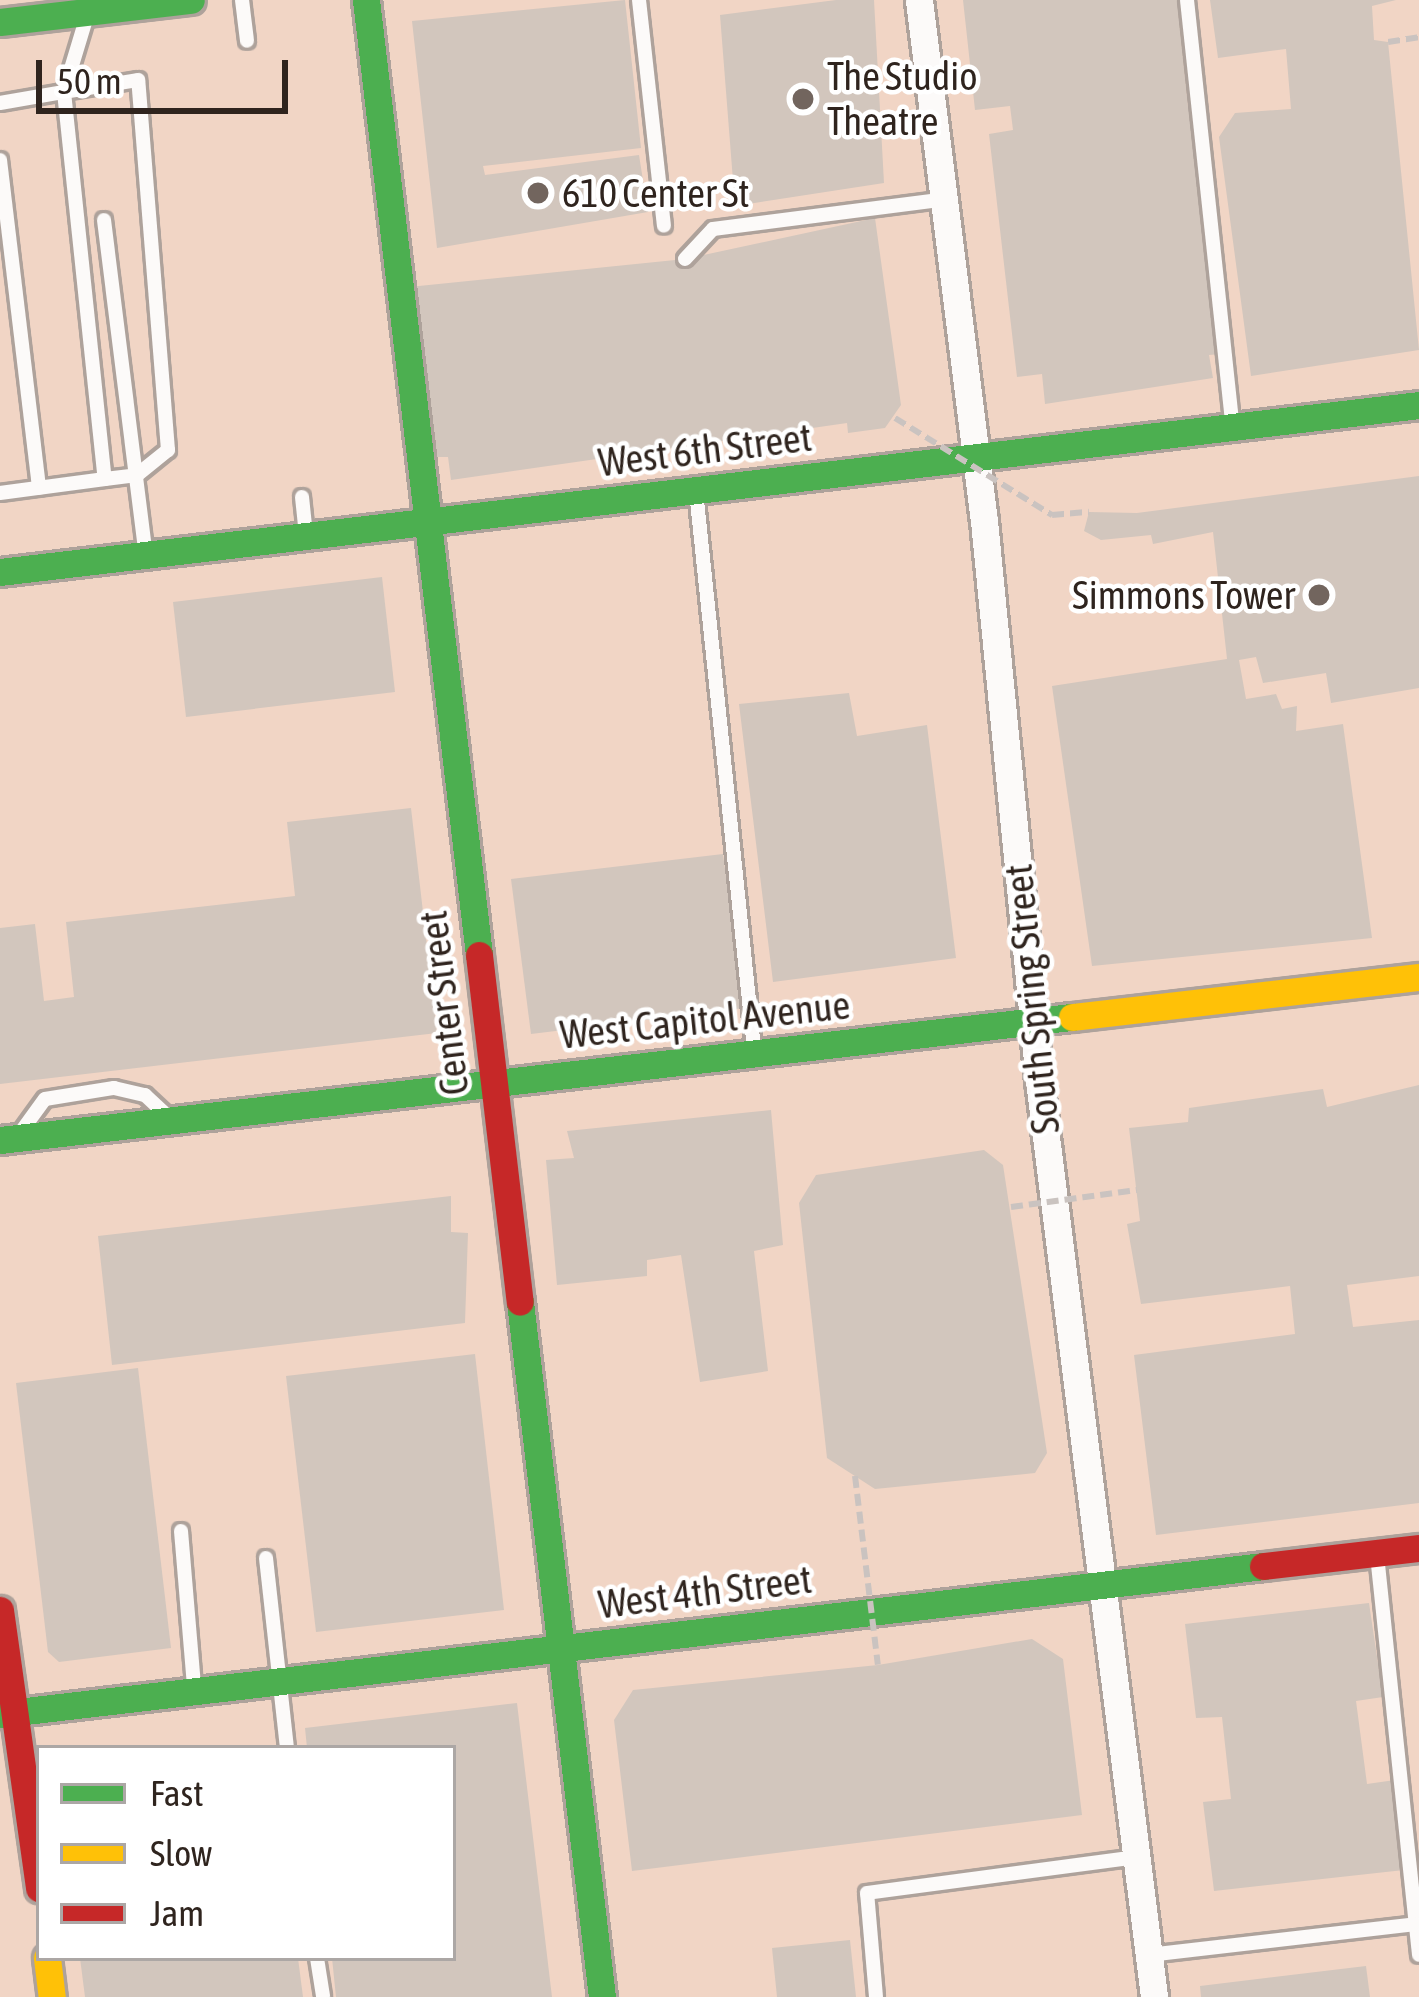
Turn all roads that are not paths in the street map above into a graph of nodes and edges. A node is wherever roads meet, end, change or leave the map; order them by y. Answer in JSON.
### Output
{"nodes":[{"id":1,"x":190,"y":0,"type":"edge"},
{"id":2,"x":242,"y":0,"type":"edge"},
{"id":3,"x":366,"y":0,"type":"edge"},
{"id":4,"x":639,"y":0,"type":"edge"},
{"id":5,"x":919,"y":0,"type":"edge"},
{"id":6,"x":1187,"y":0,"type":"edge"},
{"id":7,"x":89,"y":5,"type":"edge"},
{"id":8,"x":0,"y":22,"type":"edge"},
{"id":9,"x":247,"y":41,"type":"dead end"},
{"id":10,"x":64,"y":92,"type":"junction"},
{"id":11,"x":0,"y":103,"type":"edge"},
{"id":12,"x":0,"y":160,"type":"edge"},
{"id":13,"x":939,"y":200,"type":"junction"},
{"id":14,"x":874,"y":210,"type":"junction"},
{"id":15,"x":104,"y":220,"type":"dead end"},
{"id":16,"x":849,"y":224,"type":"dead end"},
{"id":17,"x":664,"y":226,"type":"dead end"},
{"id":18,"x":685,"y":259,"type":"dead end"},
{"id":19,"x":1419,"y":406,"type":"edge"},
{"id":20,"x":1233,"y":428,"type":"junction"},
{"id":21,"x":973,"y":458,"type":"junction"},
{"id":22,"x":137,"y":475,"type":"junction"},
{"id":23,"x":105,"y":479,"type":"junction"},
{"id":24,"x":39,"y":488,"type":"junction"},
{"id":25,"x":696,"y":490,"type":"junction"},
{"id":26,"x":0,"y":493,"type":"edge"},
{"id":27,"x":302,"y":497,"type":"dead end"},
{"id":28,"x":428,"y":522,"type":"junction"},
{"id":29,"x":307,"y":536,"type":"junction"},
{"id":30,"x":145,"y":555,"type":"junction"},
{"id":31,"x":0,"y":570,"type":"edge"},
{"id":32,"x":1419,"y":976,"type":"edge"},
{"id":33,"x":1033,"y":1023,"type":"junction"},
{"id":34,"x":755,"y":1053,"type":"junction"},
{"id":35,"x":491,"y":1083,"type":"junction"},
{"id":36,"x":171,"y":1120,"type":"junction"},
{"id":37,"x":8,"y":1139,"type":"edge"},
{"id":38,"x":181,"y":1532,"type":"dead end"},
{"id":39,"x":1419,"y":1547,"type":"edge"},
{"id":40,"x":1377,"y":1552,"type":"junction"},
{"id":41,"x":266,"y":1558,"type":"dead end"},
{"id":42,"x":1107,"y":1584,"type":"junction"},
{"id":43,"x":0,"y":1610,"type":"edge"},
{"id":44,"x":558,"y":1648,"type":"junction"},
{"id":45,"x":278,"y":1679,"type":"junction"},
{"id":46,"x":194,"y":1690,"type":"junction"},
{"id":47,"x":9,"y":1713,"type":"edge"},
{"id":48,"x":287,"y":1745,"type":"edge"},
{"id":49,"x":1136,"y":1857,"type":"junction"},
{"id":50,"x":36,"y":1870,"type":"edge"},
{"id":51,"x":1415,"y":1924,"type":"junction"},
{"id":52,"x":1149,"y":1954,"type":"junction"},
{"id":53,"x":1419,"y":1955,"type":"edge"},
{"id":54,"x":47,"y":1961,"type":"edge"},
{"id":55,"x":317,"y":1961,"type":"edge"},
{"id":56,"x":52,"y":1997,"type":"edge"},
{"id":57,"x":323,"y":1997,"type":"edge"},
{"id":58,"x":602,"y":1997,"type":"edge"},
{"id":59,"x":876,"y":1997,"type":"edge"},
{"id":60,"x":1154,"y":1997,"type":"edge"}],
"edges":[{"from":1,"to":7,"type":"street"},
{"from":2,"to":9,"type":"lane"},
{"from":3,"to":28,"type":"street","name":"Center Street"},
{"from":4,"to":17,"type":"lane"},
{"from":5,"to":13,"type":"street","name":"South Spring Street"},
{"from":6,"to":20,"type":"lane"},
{"from":7,"to":8,"type":"street"},
{"from":7,"to":10,"type":"lane"},
{"from":10,"to":11,"type":"lane"},
{"from":10,"to":22,"type":"lane"},
{"from":10,"to":23,"type":"lane"},
{"from":12,"to":24,"type":"lane"},
{"from":13,"to":14,"type":"lane"},
{"from":13,"to":21,"type":"street","name":"South Spring Street"},
{"from":14,"to":16,"type":"lane"},
{"from":14,"to":18,"type":"lane"},
{"from":15,"to":22,"type":"lane"},
{"from":19,"to":20,"type":"street","name":"West 6th Street"},
{"from":20,"to":21,"type":"street","name":"West 6th Street"},
{"from":21,"to":25,"type":"street","name":"West 6th Street"},
{"from":21,"to":33,"type":"street","name":"South Spring Street"},
{"from":22,"to":23,"type":"lane"},
{"from":22,"to":30,"type":"lane"},
{"from":23,"to":24,"type":"lane"},
{"from":24,"to":26,"type":"lane"},
{"from":25,"to":28,"type":"street","name":"West 6th Street"},
{"from":25,"to":34,"type":"lane"},
{"from":27,"to":29,"type":"lane"},
{"from":28,"to":29,"type":"street","name":"West 6th Street"},
{"from":28,"to":35,"type":"street","name":"Center Street"},
{"from":29,"to":30,"type":"street","name":"West 6th Street"},
{"from":30,"to":31,"type":"street","name":"West 6th Street"},
{"from":32,"to":33,"type":"street","name":"West Capitol Avenue"},
{"from":33,"to":34,"type":"street","name":"West Capitol Avenue"},
{"from":33,"to":42,"type":"street","name":"South Spring Street"},
{"from":34,"to":35,"type":"street","name":"West Capitol Avenue"},
{"from":35,"to":36,"type":"street","name":"West Capitol Avenue"},
{"from":35,"to":44,"type":"street","name":"Center Street"},
{"from":36,"to":37,"type":"street","name":"West Capitol Avenue"},
{"from":36,"to":37,"type":"lane"},
{"from":38,"to":46,"type":"lane"},
{"from":39,"to":40,"type":"street","name":"West 4th Street"},
{"from":40,"to":42,"type":"street","name":"West 4th Street"},
{"from":40,"to":51,"type":"lane"},
{"from":41,"to":45,"type":"lane"},
{"from":42,"to":44,"type":"street","name":"West 4th Street"},
{"from":42,"to":49,"type":"street","name":"South Spring Street"},
{"from":43,"to":47,"type":"street"},
{"from":44,"to":45,"type":"street","name":"West 4th Street"},
{"from":44,"to":58,"type":"street","name":"Center Street"},
{"from":45,"to":46,"type":"street","name":"West 4th Street"},
{"from":45,"to":48,"type":"lane"},
{"from":46,"to":47,"type":"street","name":"West 4th Street"},
{"from":47,"to":50,"type":"street"},
{"from":49,"to":52,"type":"street","name":"South Spring Street"},
{"from":49,"to":59,"type":"lane"},
{"from":51,"to":52,"type":"lane"},
{"from":51,"to":53,"type":"lane"},
{"from":52,"to":60,"type":"street","name":"South Spring Street"},
{"from":54,"to":56,"type":"street"},
{"from":55,"to":57,"type":"lane"}]}
